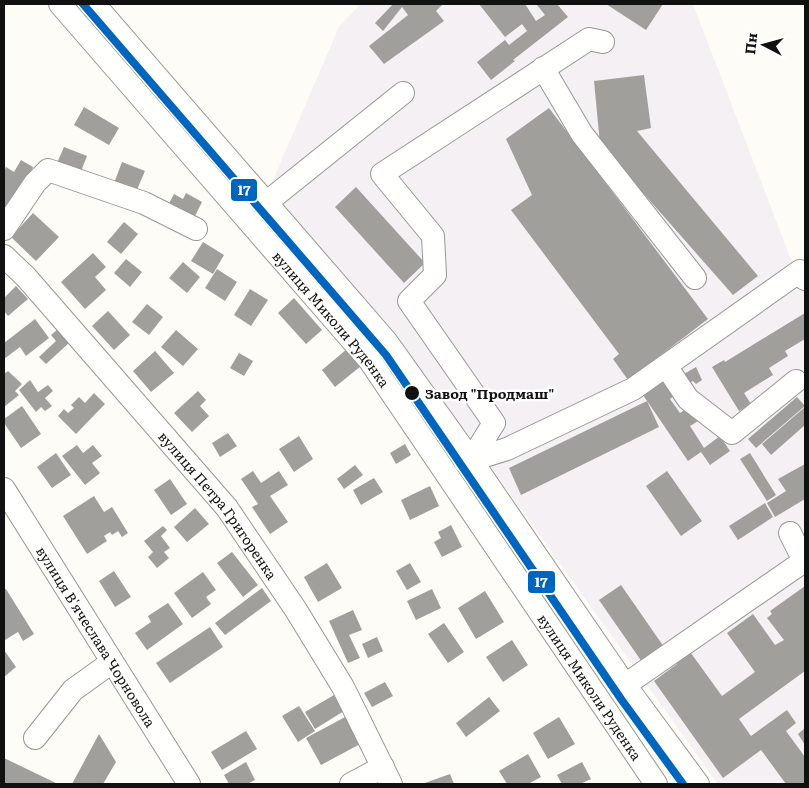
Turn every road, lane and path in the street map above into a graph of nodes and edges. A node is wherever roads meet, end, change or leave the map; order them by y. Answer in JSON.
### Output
{"nodes":[{"id":1,"x":60,"y":4,"type":"edge"},
{"id":2,"x":94,"y":4,"type":"edge"},
{"id":3,"x":603,"y":42,"type":"dead end"},
{"id":4,"x":543,"y":68,"type":"junction"},
{"id":5,"x":403,"y":94,"type":"dead end"},
{"id":6,"x":267,"y":203,"type":"junction"},
{"id":7,"x":246,"y":220,"type":"junction"},
{"id":8,"x":4,"y":229,"type":"edge"},
{"id":9,"x":196,"y":229,"type":"dead end"},
{"id":10,"x":4,"y":256,"type":"edge"},
{"id":11,"x":695,"y":278,"type":"dead end"},
{"id":12,"x":805,"y":279,"type":"edge"},
{"id":13,"x":666,"y":366,"type":"junction"},
{"id":14,"x":796,"y":381,"type":"dead end"},
{"id":15,"x":471,"y":460,"type":"junction"},
{"id":16,"x":444,"y":472,"type":"junction"},
{"id":17,"x":4,"y":489,"type":"edge"},
{"id":18,"x":790,"y":533,"type":"dead end"},
{"id":19,"x":112,"y":662,"type":"junction"},
{"id":20,"x":625,"y":685,"type":"junction"},
{"id":21,"x":35,"y":738,"type":"dead end"},
{"id":22,"x":387,"y":776,"type":"edge"},
{"id":23,"x":189,"y":784,"type":"edge"},
{"id":24,"x":350,"y":784,"type":"edge"},
{"id":25,"x":656,"y":784,"type":"edge"},
{"id":26,"x":698,"y":784,"type":"edge"}],
"edges":[{"from":1,"to":7,"type":"street","name":"вулиця Миколи Руденка"},
{"from":2,"to":6,"type":"street","name":"вулиця Миколи Руденка"},
{"from":3,"to":4,"type":"street"},
{"from":4,"to":11,"type":"street"},
{"from":4,"to":15,"type":"street"},
{"from":5,"to":6,"type":"street"},
{"from":6,"to":7,"type":"street"},
{"from":6,"to":15,"type":"street","name":"вулиця Миколи Руденка"},
{"from":7,"to":16,"type":"street","name":"вулиця Миколи Руденка"},
{"from":8,"to":9,"type":"street"},
{"from":10,"to":22,"type":"street","name":"вулиця Петра Григоренка"},
{"from":12,"to":13,"type":"street"},
{"from":13,"to":14,"type":"street"},
{"from":13,"to":15,"type":"street"},
{"from":15,"to":16,"type":"street"},
{"from":15,"to":20,"type":"street","name":"вулиця Миколи Руденка"},
{"from":16,"to":25,"type":"street","name":"вулиця Миколи Руденка"},
{"from":17,"to":19,"type":"street","name":"вулиця В'ячеслава Чорновола"},
{"from":18,"to":20,"type":"street"},
{"from":19,"to":21,"type":"street"},
{"from":19,"to":23,"type":"street","name":"вулиця В'ячеслава Чорновола"},
{"from":20,"to":26,"type":"street","name":"вулиця Миколи Руденка"},
{"from":22,"to":24,"type":"street"}]}
